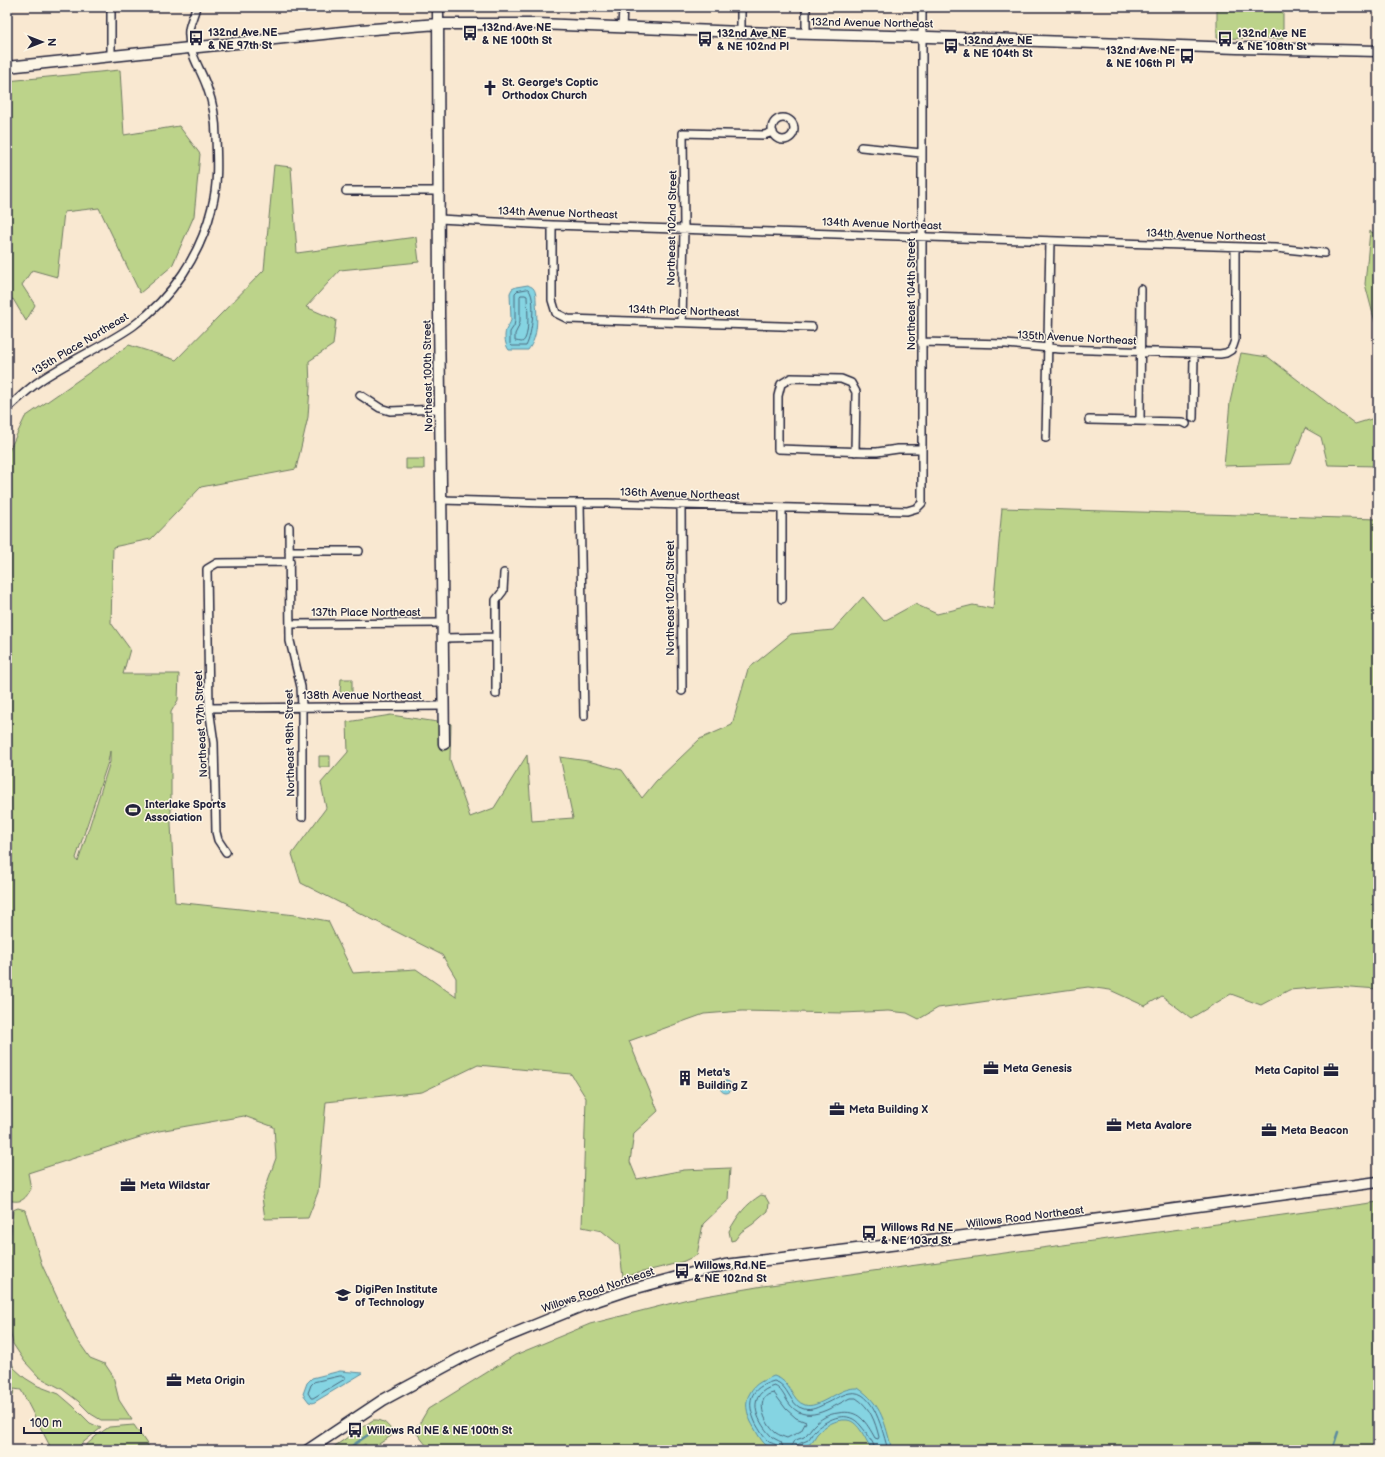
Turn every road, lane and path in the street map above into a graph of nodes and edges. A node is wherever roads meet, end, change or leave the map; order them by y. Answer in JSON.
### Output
{"nodes":[{"id":1,"x":111,"y":7,"type":"edge"},
{"id":2,"x":196,"y":7,"type":"edge"},
{"id":3,"x":438,"y":7,"type":"edge"},
{"id":4,"x":623,"y":7,"type":"edge"},
{"id":5,"x":741,"y":7,"type":"edge"},
{"id":6,"x":806,"y":7,"type":"edge"},
{"id":7,"x":922,"y":7,"type":"edge"},
{"id":8,"x":438,"y":24,"type":"junction"},
{"id":9,"x":622,"y":28,"type":"junction"},
{"id":10,"x":741,"y":32,"type":"junction"},
{"id":11,"x":806,"y":34,"type":"junction"},
{"id":12,"x":922,"y":36,"type":"junction"},
{"id":13,"x":190,"y":47,"type":"junction"},
{"id":14,"x":1378,"y":51,"type":"edge"},
{"id":15,"x":111,"y":56,"type":"junction"},
{"id":16,"x":7,"y":67,"type":"edge"},
{"id":17,"x":773,"y":132,"type":"dead end"},
{"id":18,"x":861,"y":147,"type":"dead end"},
{"id":19,"x":921,"y":153,"type":"junction"},
{"id":20,"x":346,"y":191,"type":"dead end"},
{"id":21,"x":439,"y":191,"type":"junction"},
{"id":22,"x":439,"y":219,"type":"junction"},
{"id":23,"x":552,"y":225,"type":"junction"},
{"id":24,"x":684,"y":228,"type":"junction"},
{"id":25,"x":922,"y":236,"type":"junction"},
{"id":26,"x":1050,"y":241,"type":"junction"},
{"id":27,"x":1236,"y":247,"type":"junction"},
{"id":28,"x":1324,"y":253,"type":"dead end"},
{"id":29,"x":1141,"y":289,"type":"dead end"},
{"id":30,"x":682,"y":322,"type":"junction"},
{"id":31,"x":812,"y":326,"type":"dead end"},
{"id":32,"x":921,"y":342,"type":"junction"},
{"id":33,"x":1048,"y":348,"type":"junction"},
{"id":34,"x":1140,"y":352,"type":"junction"},
{"id":35,"x":1194,"y":354,"type":"junction"},
{"id":36,"x":360,"y":395,"type":"dead end"},
{"id":37,"x":7,"y":409,"type":"edge"},
{"id":38,"x":440,"y":409,"type":"junction"},
{"id":39,"x":1192,"y":418,"type":"dead end"},
{"id":40,"x":1089,"y":420,"type":"dead end"},
{"id":41,"x":1140,"y":421,"type":"junction"},
{"id":42,"x":1186,"y":424,"type":"dead end"},
{"id":43,"x":1046,"y":438,"type":"dead end"},
{"id":44,"x":922,"y":449,"type":"junction"},
{"id":45,"x":855,"y":452,"type":"junction"},
{"id":46,"x":441,"y":500,"type":"junction"},
{"id":47,"x":580,"y":502,"type":"junction"},
{"id":48,"x":681,"y":506,"type":"junction"},
{"id":49,"x":782,"y":508,"type":"junction"},
{"id":50,"x":917,"y":508,"type":"joint"},
{"id":51,"x":289,"y":527,"type":"dead end"},
{"id":52,"x":290,"y":551,"type":"junction"},
{"id":53,"x":359,"y":551,"type":"dead end"},
{"id":54,"x":290,"y":562,"type":"junction"},
{"id":55,"x":504,"y":573,"type":"dead end"},
{"id":56,"x":782,"y":599,"type":"dead end"},
{"id":57,"x":443,"y":623,"type":"junction"},
{"id":58,"x":290,"y":624,"type":"junction"},
{"id":59,"x":443,"y":638,"type":"junction"},
{"id":60,"x":495,"y":638,"type":"junction"},
{"id":61,"x":682,"y":691,"type":"dead end"},
{"id":62,"x":496,"y":694,"type":"dead end"},
{"id":63,"x":444,"y":706,"type":"junction"},
{"id":64,"x":302,"y":707,"type":"junction"},
{"id":65,"x":208,"y":708,"type":"junction"},
{"id":66,"x":584,"y":716,"type":"dead end"},
{"id":67,"x":444,"y":744,"type":"dead end"},
{"id":68,"x":302,"y":817,"type":"dead end"},
{"id":69,"x":226,"y":852,"type":"dead end"},
{"id":70,"x":1378,"y":1182,"type":"edge"},
{"id":71,"x":308,"y":1450,"type":"edge"}],
"edges":[{"from":1,"to":15,"type":"street"},
{"from":2,"to":13,"type":"street"},
{"from":3,"to":8,"type":"street","name":"Northeast 100th Street"},
{"from":4,"to":9,"type":"street"},
{"from":5,"to":10,"type":"street"},
{"from":6,"to":11,"type":"street"},
{"from":7,"to":12,"type":"street","name":"Northeast 104th Street"},
{"from":8,"to":9,"type":"street","name":"132nd Avenue Northeast"},
{"from":8,"to":13,"type":"street","name":"132nd Avenue Northeast"},
{"from":8,"to":21,"type":"street","name":"Northeast 100th Street"},
{"from":9,"to":10,"type":"street","name":"132nd Avenue Northeast"},
{"from":10,"to":11,"type":"street","name":"132nd Avenue Northeast"},
{"from":11,"to":12,"type":"street","name":"132nd Avenue Northeast"},
{"from":12,"to":14,"type":"street","name":"132nd Avenue Northeast"},
{"from":12,"to":19,"type":"street","name":"Northeast 104th Street"},
{"from":13,"to":15,"type":"street","name":"132nd Avenue Northeast"},
{"from":13,"to":37,"type":"street","name":"135th Place Northeast"},
{"from":15,"to":16,"type":"street","name":"132nd Avenue Northeast"},
{"from":17,"to":24,"type":"street","name":"Northeast 102nd Street"},
{"from":18,"to":19,"type":"street"},
{"from":19,"to":25,"type":"street","name":"Northeast 104th Street"},
{"from":20,"to":21,"type":"street"},
{"from":21,"to":22,"type":"street","name":"Northeast 100th Street"},
{"from":22,"to":23,"type":"street","name":"134th Avenue Northeast"},
{"from":22,"to":38,"type":"street","name":"Northeast 100th Street"},
{"from":23,"to":24,"type":"street","name":"134th Avenue Northeast"},
{"from":23,"to":30,"type":"street","name":"134th Place Northeast"},
{"from":24,"to":25,"type":"street","name":"134th Avenue Northeast"},
{"from":24,"to":30,"type":"street","name":"Northeast 102nd Street"},
{"from":25,"to":26,"type":"street","name":"134th Avenue Northeast"},
{"from":25,"to":32,"type":"street","name":"Northeast 104th Street"},
{"from":26,"to":27,"type":"street","name":"134th Avenue Northeast"},
{"from":26,"to":33,"type":"street"},
{"from":27,"to":28,"type":"street","name":"134th Avenue Northeast"},
{"from":27,"to":35,"type":"street","name":"135th Avenue Northeast"},
{"from":29,"to":34,"type":"street"},
{"from":30,"to":31,"type":"street","name":"134th Place Northeast"},
{"from":32,"to":33,"type":"street","name":"135th Avenue Northeast"},
{"from":32,"to":44,"type":"street","name":"Northeast 104th Street"},
{"from":33,"to":34,"type":"street","name":"135th Avenue Northeast"},
{"from":33,"to":43,"type":"street"},
{"from":34,"to":35,"type":"street","name":"135th Avenue Northeast"},
{"from":34,"to":41,"type":"street"},
{"from":35,"to":39,"type":"street"},
{"from":36,"to":38,"type":"street"},
{"from":38,"to":46,"type":"street","name":"Northeast 100th Street"},
{"from":40,"to":41,"type":"street"},
{"from":41,"to":42,"type":"street"},
{"from":44,"to":45,"type":"street"},
{"from":44,"to":50,"type":"street","name":"Northeast 104th Street"},
{"from":45,"to":45,"type":"street"},
{"from":46,"to":47,"type":"street","name":"136th Avenue Northeast"},
{"from":46,"to":57,"type":"street","name":"Northeast 100th Street"},
{"from":47,"to":48,"type":"street","name":"136th Avenue Northeast"},
{"from":47,"to":66,"type":"street"},
{"from":48,"to":49,"type":"street","name":"136th Avenue Northeast"},
{"from":48,"to":61,"type":"street","name":"Northeast 102nd Street"},
{"from":49,"to":50,"type":"street","name":"136th Avenue Northeast"},
{"from":49,"to":56,"type":"street"},
{"from":51,"to":52,"type":"street","name":"Northeast 98th Street"},
{"from":52,"to":53,"type":"street"},
{"from":52,"to":54,"type":"street","name":"Northeast 98th Street"},
{"from":54,"to":58,"type":"street","name":"Northeast 98th Street"},
{"from":54,"to":65,"type":"street","name":"Northeast 97th Street"},
{"from":55,"to":60,"type":"street"},
{"from":57,"to":58,"type":"street","name":"137th Place Northeast"},
{"from":57,"to":59,"type":"street","name":"Northeast 100th Street"},
{"from":58,"to":64,"type":"street","name":"Northeast 98th Street"},
{"from":59,"to":60,"type":"street"},
{"from":59,"to":63,"type":"street","name":"Northeast 100th Street"},
{"from":60,"to":62,"type":"street"},
{"from":63,"to":64,"type":"street","name":"138th Avenue Northeast"},
{"from":63,"to":67,"type":"street","name":"Northeast 100th Street"},
{"from":64,"to":65,"type":"street","name":"138th Avenue Northeast"},
{"from":64,"to":68,"type":"street","name":"Northeast 98th Street"},
{"from":65,"to":69,"type":"street","name":"Northeast 97th Street"},
{"from":70,"to":71,"type":"street","name":"Willows Road Northeast"}]}
